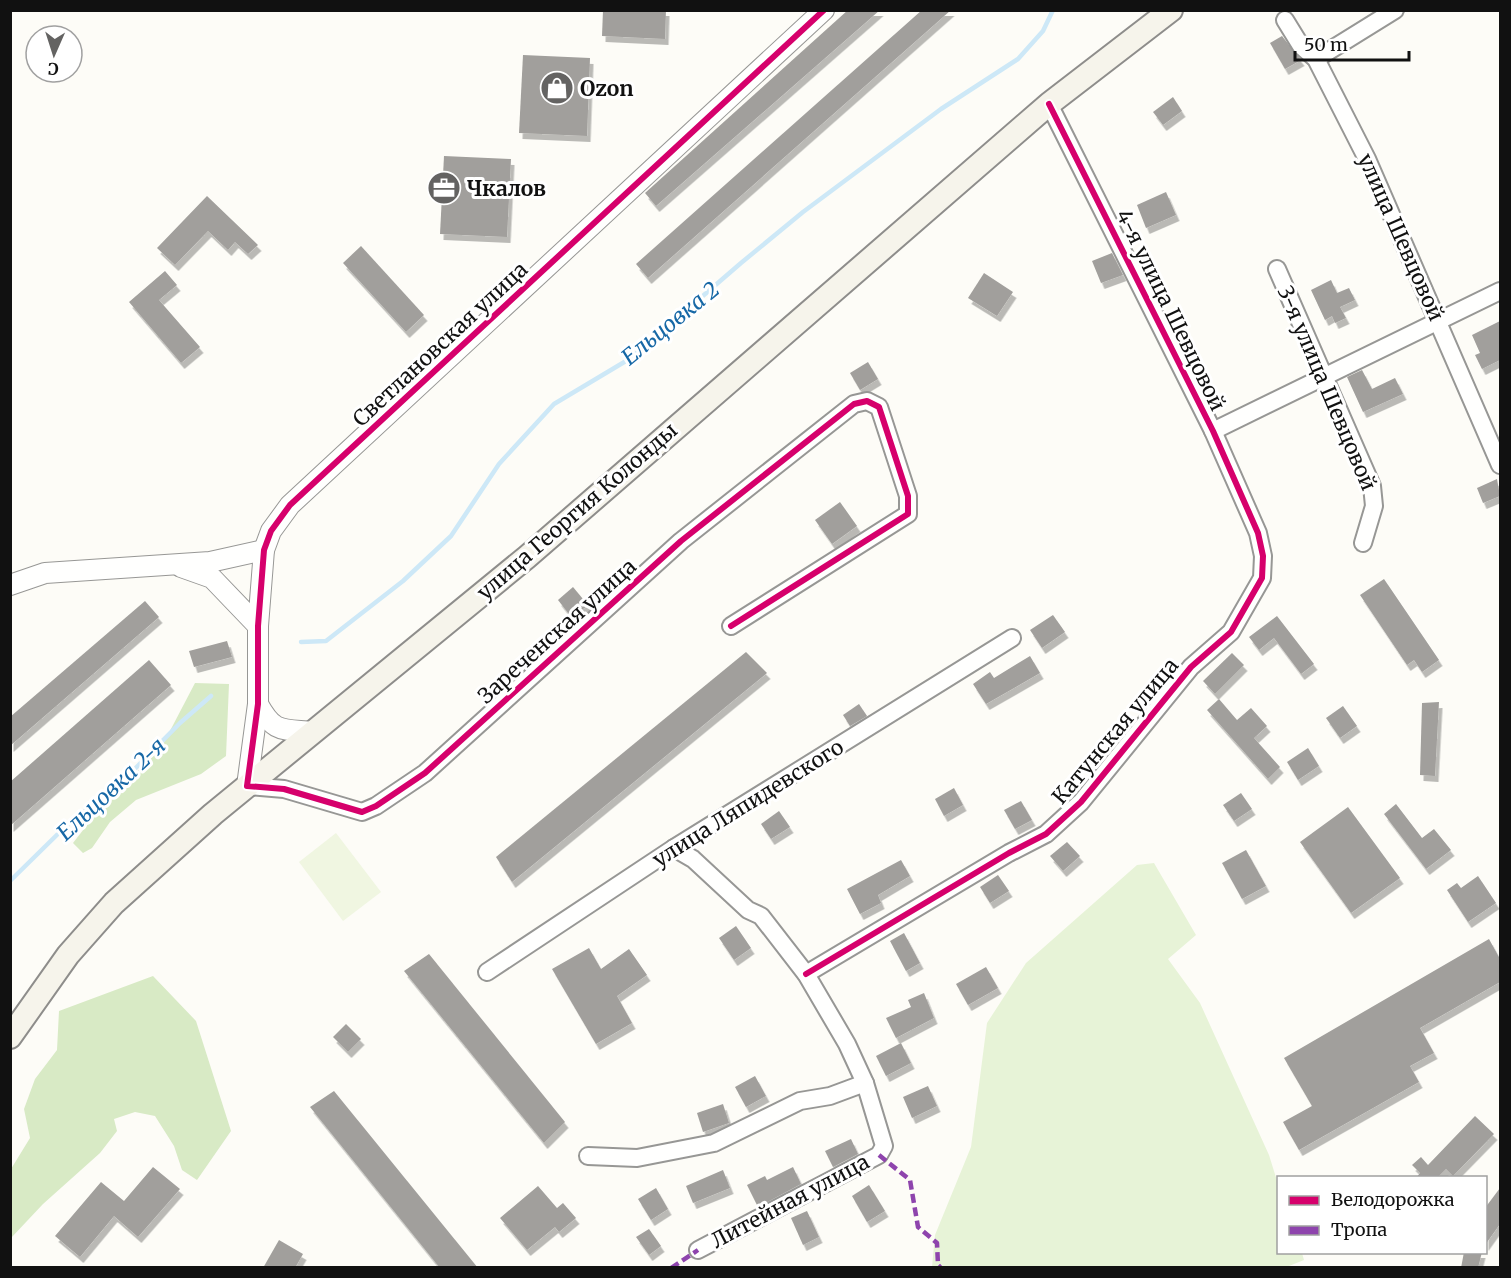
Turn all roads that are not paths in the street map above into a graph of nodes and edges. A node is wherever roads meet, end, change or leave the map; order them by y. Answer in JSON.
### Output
{"nodes":[{"id":1,"x":824,"y":10,"type":"edge"},
{"id":2,"x":1171,"y":10,"type":"edge"},
{"id":3,"x":1395,"y":10,"type":"edge"},
{"id":4,"x":1285,"y":20,"type":"dead end"},
{"id":5,"x":1316,"y":59,"type":"junction"},
{"id":6,"x":1049,"y":104,"type":"junction"},
{"id":7,"x":1277,"y":269,"type":"dead end"},
{"id":8,"x":1500,"y":291,"type":"edge"},
{"id":9,"x":1439,"y":321,"type":"junction"},
{"id":10,"x":1325,"y":376,"type":"junction"},
{"id":11,"x":1213,"y":431,"type":"junction"},
{"id":12,"x":1500,"y":465,"type":"edge"},
{"id":13,"x":1258,"y":533,"type":"joint"},
{"id":14,"x":1363,"y":543,"type":"dead end"},
{"id":15,"x":264,"y":550,"type":"junction"},
{"id":16,"x":175,"y":565,"type":"junction"},
{"id":17,"x":10,"y":585,"type":"edge"},
{"id":18,"x":258,"y":626,"type":"junction"},
{"id":19,"x":731,"y":626,"type":"dead end"},
{"id":20,"x":1012,"y":638,"type":"dead end"},
{"id":21,"x":258,"y":704,"type":"junction"},
{"id":22,"x":312,"y":732,"type":"junction"},
{"id":23,"x":247,"y":786,"type":"junction"},
{"id":24,"x":674,"y":848,"type":"junction"},
{"id":25,"x":487,"y":972,"type":"dead end"},
{"id":26,"x":806,"y":974,"type":"junction"},
{"id":27,"x":10,"y":1037,"type":"edge"},
{"id":28,"x":866,"y":1083,"type":"junction"},
{"id":29,"x":588,"y":1156,"type":"dead end"},
{"id":30,"x":698,"y":1250,"type":"dead end"}],
"edges":[{"from":1,"to":15,"type":"street","name":"Светлановская улица"},
{"from":2,"to":6,"type":"main road","name":"улица Георгия Колонды"},
{"from":3,"to":5,"type":"street"},
{"from":4,"to":5,"type":"street","name":"улица Шевцовой"},
{"from":5,"to":9,"type":"street","name":"улица Шевцовой"},
{"from":6,"to":11,"type":"street","name":"4-я улица Шевцовой"},
{"from":6,"to":22,"type":"main road","name":"улица Георгия Колонды"},
{"from":7,"to":10,"type":"street","name":"3-я улица Шевцовой"},
{"from":8,"to":9,"type":"street"},
{"from":9,"to":10,"type":"street"},
{"from":9,"to":12,"type":"street","name":"улица Шевцовой"},
{"from":10,"to":11,"type":"street"},
{"from":10,"to":14,"type":"street","name":"3-я улица Шевцовой"},
{"from":11,"to":13,"type":"street","name":"4-я улица Шевцовой"},
{"from":13,"to":26,"type":"street","name":"Катунская улица"},
{"from":15,"to":16,"type":"street"},
{"from":15,"to":18,"type":"street","name":"Светлановская улица"},
{"from":16,"to":17,"type":"street"},
{"from":16,"to":18,"type":"street"},
{"from":18,"to":21,"type":"street","name":"Светлановская улица"},
{"from":19,"to":23,"type":"street","name":"Зареченская улица"},
{"from":20,"to":24,"type":"street","name":"улица Ляпидевского"},
{"from":21,"to":22,"type":"street"},
{"from":21,"to":23,"type":"street","name":"Светлановская улица"},
{"from":22,"to":23,"type":"main road","name":"улица Георгия Колонды"},
{"from":23,"to":27,"type":"main road","name":"улица Георгия Колонды"},
{"from":24,"to":25,"type":"street","name":"улица Ляпидевского"},
{"from":24,"to":26,"type":"street"},
{"from":26,"to":28,"type":"street"},
{"from":28,"to":29,"type":"street"},
{"from":28,"to":30,"type":"street","name":"Литейная улица"}]}
